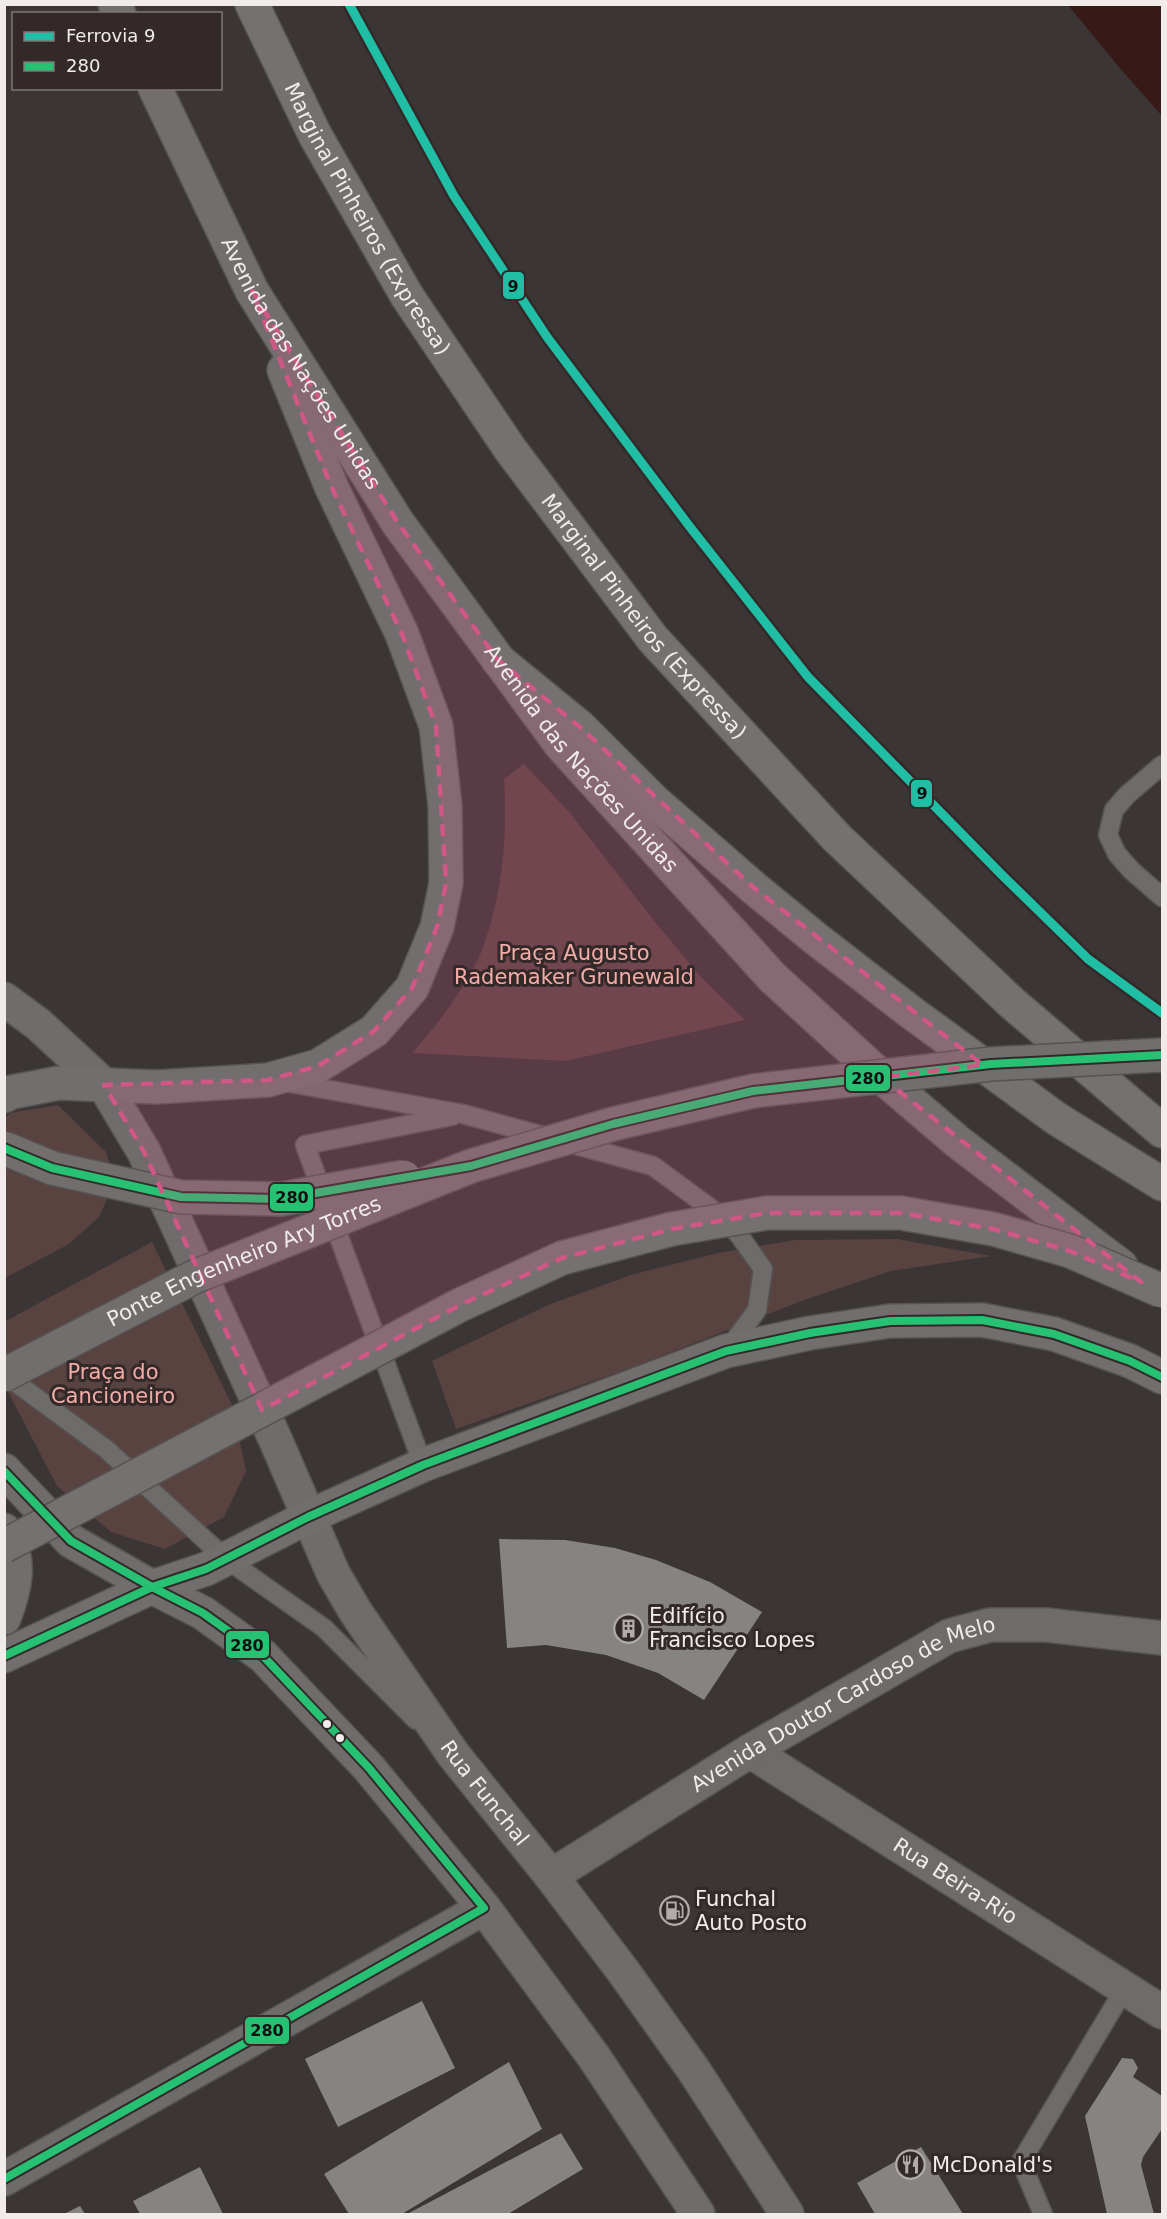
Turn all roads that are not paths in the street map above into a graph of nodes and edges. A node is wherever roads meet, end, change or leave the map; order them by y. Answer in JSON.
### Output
{"nodes":[{"id":1,"x":252,"y":4,"type":"edge"},
{"id":2,"x":156,"y":90,"type":"edge"},
{"id":3,"x":252,"y":291,"type":"junction"},
{"id":4,"x":498,"y":660,"type":"junction"},
{"id":5,"x":1162,"y":765,"type":"edge"},
{"id":6,"x":1162,"y":897,"type":"edge"},
{"id":7,"x":4,"y":999,"type":"edge"},
{"id":8,"x":1162,"y":1055,"type":"edge"},
{"id":9,"x":268,"y":1080,"type":"junction"},
{"id":10,"x":104,"y":1085,"type":"junction"},
{"id":11,"x":4,"y":1096,"type":"edge"},
{"id":12,"x":463,"y":1114,"type":"junction"},
{"id":13,"x":1162,"y":1131,"type":"edge"},
{"id":14,"x":4,"y":1148,"type":"edge"},
{"id":15,"x":471,"y":1166,"type":"junction"},
{"id":16,"x":1162,"y":1184,"type":"edge"},
{"id":17,"x":1162,"y":1291,"type":"edge"},
{"id":18,"x":1162,"y":1298,"type":"edge"},
{"id":19,"x":726,"y":1351,"type":"junction"},
{"id":20,"x":4,"y":1374,"type":"edge"},
{"id":21,"x":1162,"y":1377,"type":"edge"},
{"id":22,"x":423,"y":1465,"type":"junction"},
{"id":23,"x":5,"y":1470,"type":"edge"},
{"id":24,"x":308,"y":1517,"type":"junction"},
{"id":25,"x":4,"y":1530,"type":"edge"},
{"id":26,"x":4,"y":1546,"type":"edge"},
{"id":27,"x":226,"y":1559,"type":"junction"},
{"id":28,"x":152,"y":1587,"type":"junction"},
{"id":29,"x":4,"y":1618,"type":"edge"},
{"id":30,"x":1162,"y":1638,"type":"edge"},
{"id":31,"x":4,"y":1656,"type":"edge"},
{"id":32,"x":750,"y":1751,"type":"junction"},
{"id":33,"x":453,"y":1754,"type":"junction"},
{"id":34,"x":551,"y":1876,"type":"junction"},
{"id":35,"x":484,"y":1908,"type":"junction"},
{"id":36,"x":1125,"y":1988,"type":"junction"},
{"id":37,"x":1162,"y":2012,"type":"edge"},
{"id":38,"x":4,"y":2179,"type":"edge"},
{"id":39,"x":698,"y":2214,"type":"edge"},
{"id":40,"x":787,"y":2214,"type":"edge"},
{"id":41,"x":1042,"y":2214,"type":"edge"}],
"edges":[{"from":1,"to":13,"type":"highway","name":"Marginal Pinheiros (Expressa)"},
{"from":2,"to":3,"type":"highway","name":"Avenida das Nações Unidas"},
{"from":3,"to":4,"type":"highway","name":"Avenida das Nações Unidas"},
{"from":3,"to":9,"type":"highway"},
{"from":4,"to":16,"type":"highway"},
{"from":4,"to":18,"type":"highway","name":"Avenida das Nações Unidas"},
{"from":5,"to":6,"type":"lane"},
{"from":7,"to":10,"type":"main road","name":"Rua Funchal"},
{"from":8,"to":15,"type":"highway","name":"Ponte Engenheiro Ary Torres","bridge":true},
{"from":9,"to":10,"type":"highway"},
{"from":9,"to":12,"type":"lane"},
{"from":10,"to":11,"type":"highway"},
{"from":10,"to":24,"type":"main road","name":"Rua Funchal"},
{"from":12,"to":19,"type":"lane"},
{"from":12,"to":22,"type":"lane"},
{"from":14,"to":15,"type":"highway","bridge":true},
{"from":15,"to":20,"type":"highway","name":"Ponte Engenheiro Ary Torres","bridge":true},
{"from":17,"to":26,"type":"highway","bridge":true},
{"from":19,"to":21,"type":"highway"},
{"from":19,"to":22,"type":"highway"},
{"from":20,"to":27,"type":"lane"},
{"from":22,"to":24,"type":"highway"},
{"from":23,"to":28,"type":"main road"},
{"from":24,"to":27,"type":"highway"},
{"from":24,"to":33,"type":"main road","name":"Rua Funchal"},
{"from":25,"to":29,"type":"highway"},
{"from":27,"to":28,"type":"highway"},
{"from":27,"to":33,"type":"lane"},
{"from":28,"to":31,"type":"highway"},
{"from":28,"to":35,"type":"main road"},
{"from":30,"to":32,"type":"street","name":"Avenida Doutor Cardoso de Melo"},
{"from":32,"to":34,"type":"street","name":"Avenida Doutor Cardoso de Melo"},
{"from":32,"to":36,"type":"street","name":"Rua Beira-Rio"},
{"from":33,"to":34,"type":"main road","name":"Rua Funchal"},
{"from":34,"to":40,"type":"main road","name":"Rua Funchal"},
{"from":35,"to":38,"type":"street"},
{"from":35,"to":39,"type":"main road"},
{"from":36,"to":37,"type":"street","name":"Rua Beira-Rio"},
{"from":36,"to":41,"type":"lane"}]}
